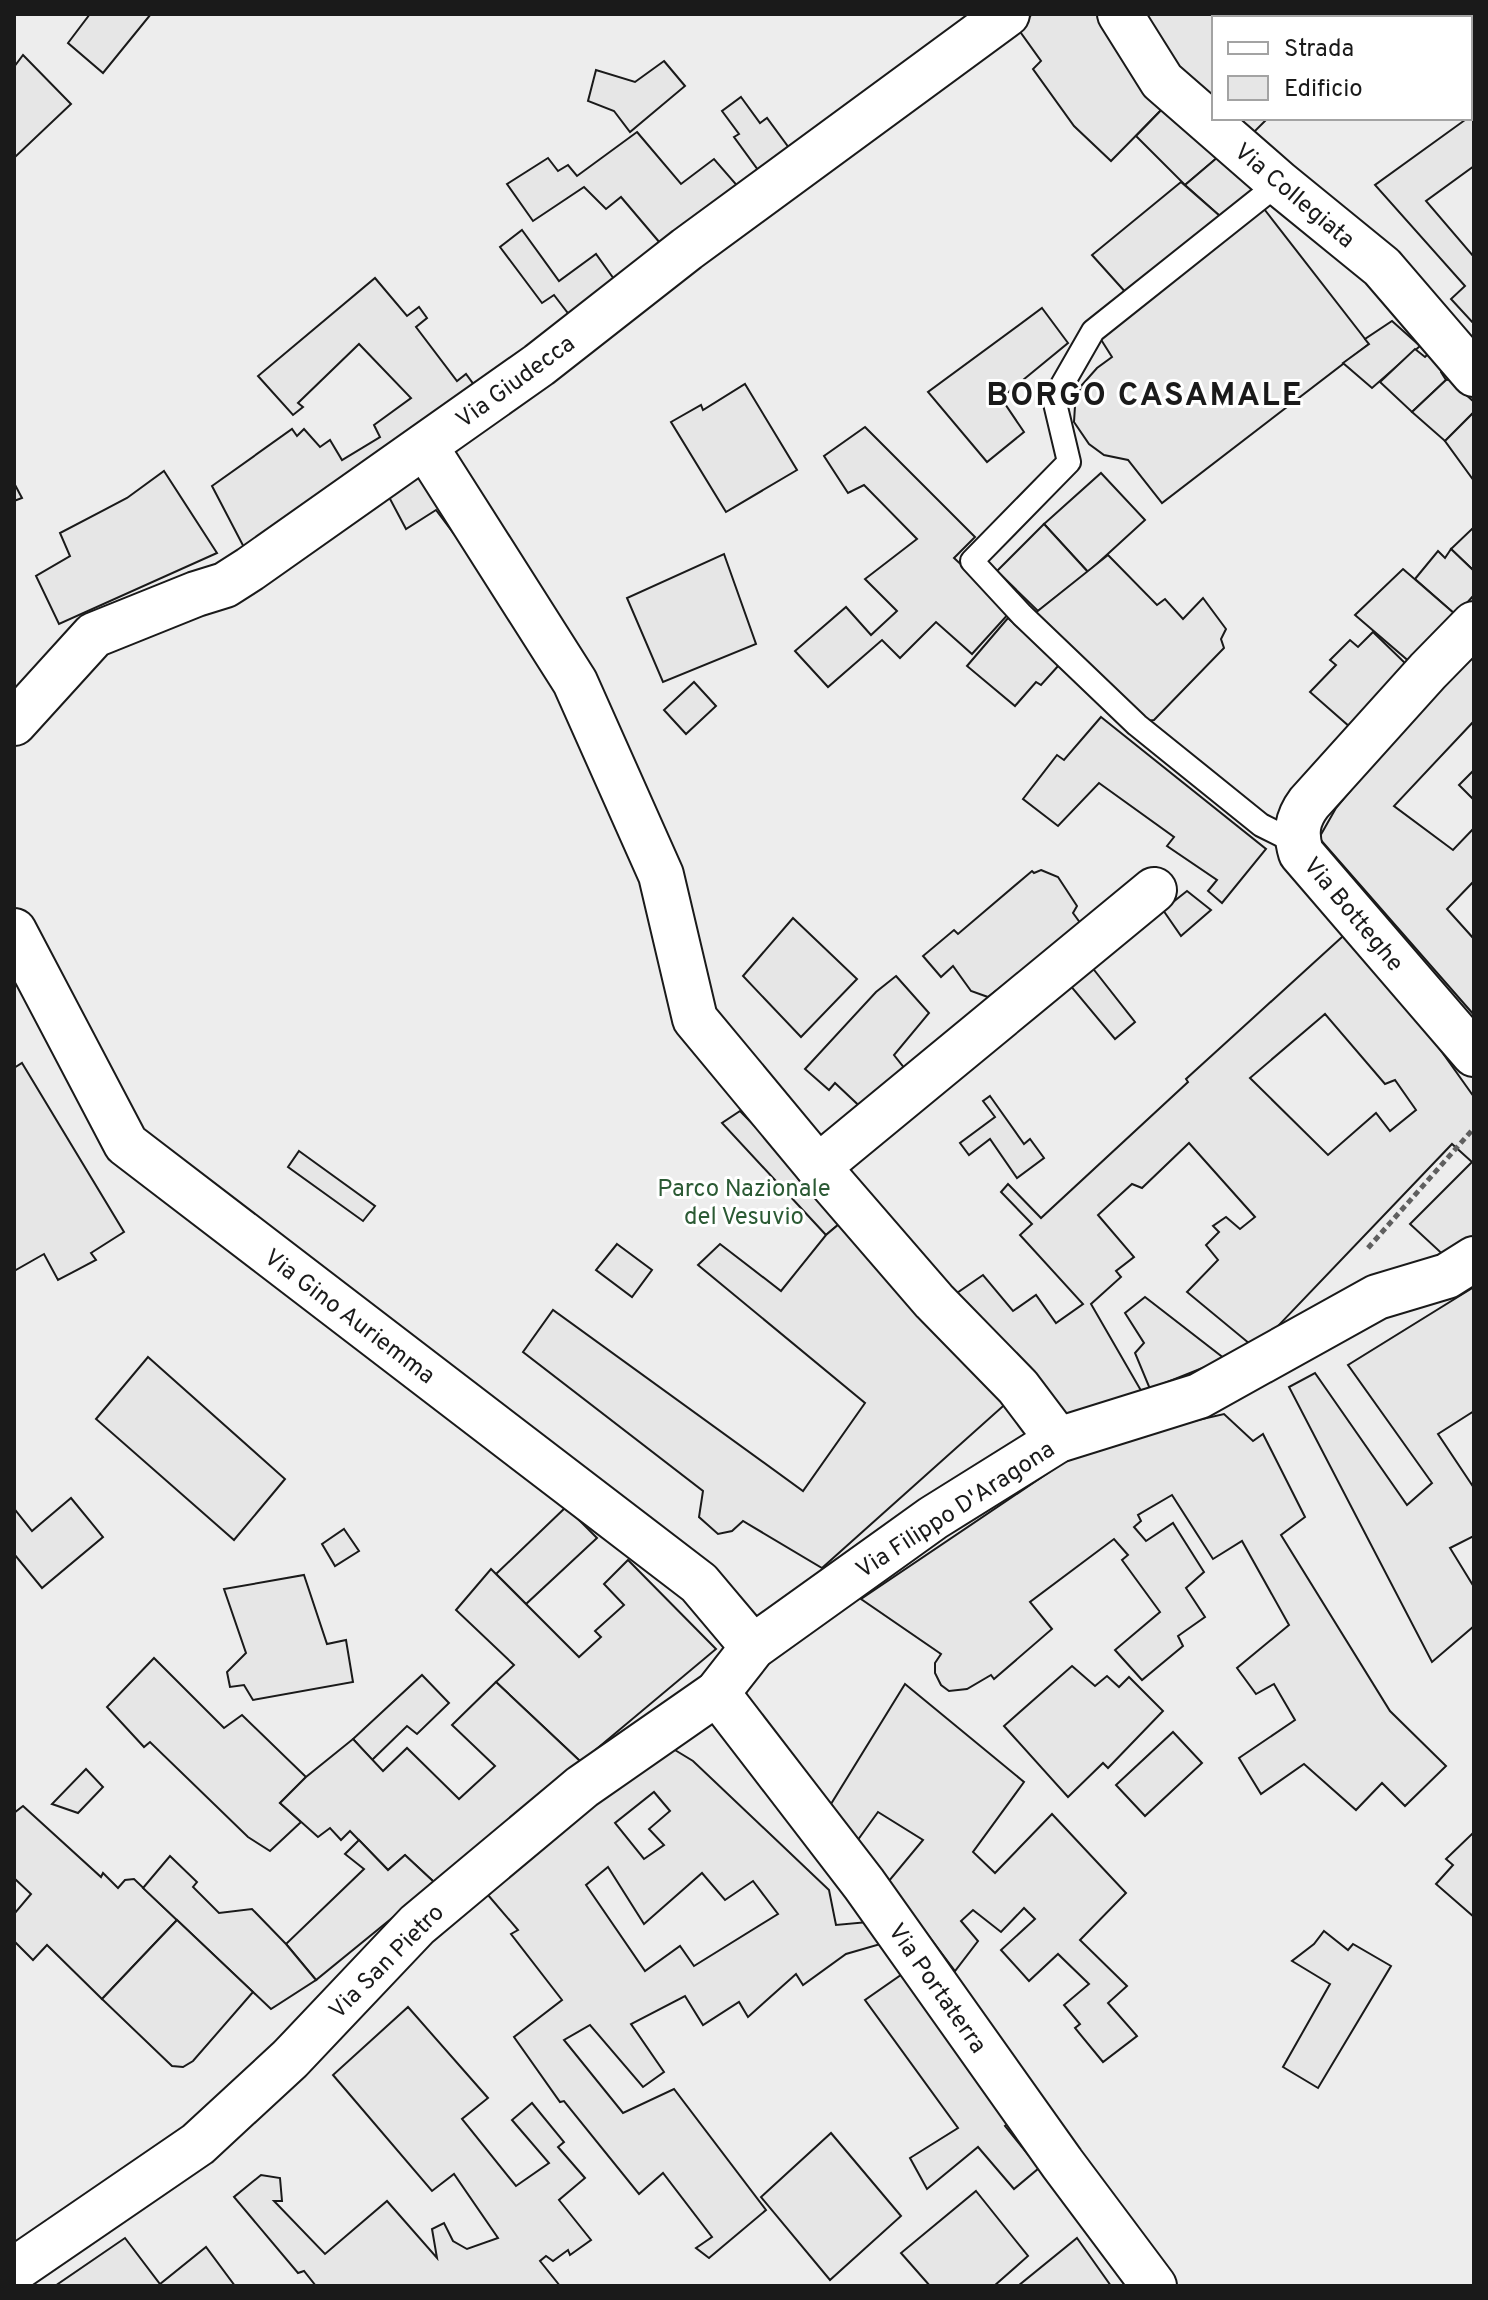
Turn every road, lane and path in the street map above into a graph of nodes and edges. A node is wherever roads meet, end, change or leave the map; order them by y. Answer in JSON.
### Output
{"nodes":[{"id":1,"x":1007,"y":14,"type":"edge"},
{"id":2,"x":1120,"y":14,"type":"edge"},
{"id":3,"x":1279,"y":183,"type":"junction"},
{"id":4,"x":1474,"y":374,"type":"edge"},
{"id":5,"x":425,"y":446,"type":"junction"},
{"id":6,"x":1474,"y":624,"type":"edge"},
{"id":7,"x":14,"y":723,"type":"edge"},
{"id":8,"x":1299,"y":844,"type":"junction"},
{"id":9,"x":1154,"y":890,"type":"dead end"},
{"id":10,"x":14,"y":931,"type":"edge"},
{"id":11,"x":1474,"y":1054,"type":"edge"},
{"id":12,"x":1474,"y":1128,"type":"edge"},
{"id":13,"x":818,"y":1167,"type":"junction"},
{"id":14,"x":1359,"y":1258,"type":"dead end"},
{"id":15,"x":1474,"y":1259,"type":"edge"},
{"id":16,"x":1058,"y":1440,"type":"junction"},
{"id":17,"x":753,"y":1647,"type":"junction"},
{"id":18,"x":717,"y":1693,"type":"junction"},
{"id":19,"x":14,"y":2270,"type":"edge"},
{"id":20,"x":1154,"y":2286,"type":"edge"}],
"edges":[{"from":1,"to":5,"type":"street","name":"Via Giudecca"},
{"from":2,"to":3,"type":"street","name":"Via Collegiata"},
{"from":3,"to":4,"type":"street","name":"Via Collegiata"},
{"from":3,"to":8,"type":"lane"},
{"from":5,"to":7,"type":"street","name":"Via Giudecca"},
{"from":5,"to":13,"type":"street"},
{"from":6,"to":8,"type":"street","name":"Via Botteghe"},
{"from":8,"to":11,"type":"street","name":"Via Botteghe"},
{"from":9,"to":13,"type":"street"},
{"from":10,"to":17,"type":"street","name":"Via Gino Auriemma"},
{"from":12,"to":14,"type":"path"},
{"from":13,"to":16,"type":"street"},
{"from":15,"to":16,"type":"street","name":"Via Filippo D'Aragona"},
{"from":16,"to":17,"type":"street","name":"Via Filippo D'Aragona"},
{"from":17,"to":18,"type":"street","name":"Via San Pietro"},
{"from":18,"to":19,"type":"street","name":"Via San Pietro"},
{"from":18,"to":20,"type":"street","name":"Via Portaterra"}]}
